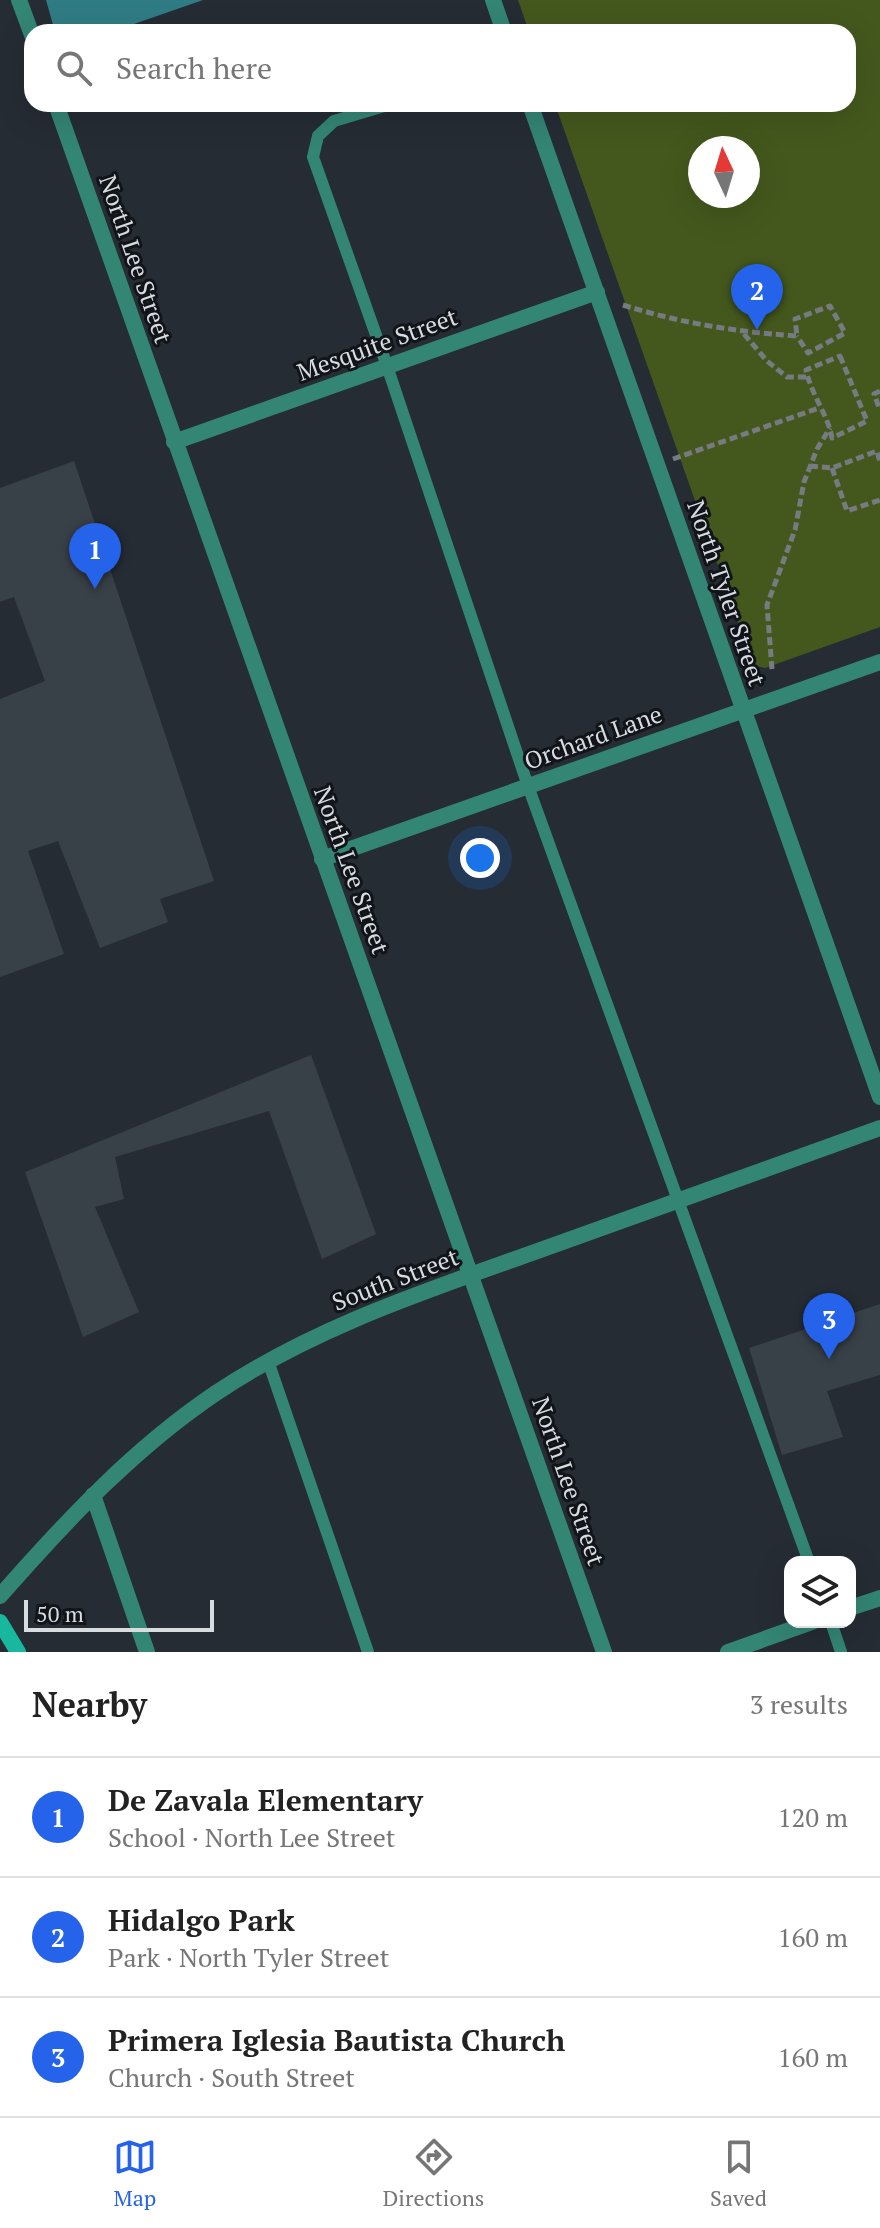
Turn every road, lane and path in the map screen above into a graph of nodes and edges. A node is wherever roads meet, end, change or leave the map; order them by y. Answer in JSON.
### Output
{"nodes":[{"id":1,"x":19,"y":0,"type":"edge"},
{"id":2,"x":493,"y":0,"type":"edge"},
{"id":3,"x":28,"y":24,"type":"edge"},
{"id":4,"x":501,"y":24,"type":"edge"},
{"id":5,"x":59,"y":112,"type":"edge"},
{"id":6,"x":364,"y":112,"type":"edge"},
{"id":7,"x":533,"y":112,"type":"edge"},
{"id":8,"x":598,"y":295,"type":"junction"},
{"id":9,"x":743,"y":333,"type":"junction"},
{"id":10,"x":797,"y":336,"type":"junction"},
{"id":11,"x":387,"y":366,"type":"junction"},
{"id":12,"x":807,"y":377,"type":"junction"},
{"id":13,"x":880,"y":391,"type":"edge"},
{"id":14,"x":860,"y":404,"type":"junction"},
{"id":15,"x":819,"y":408,"type":"junction"},
{"id":16,"x":880,"y":409,"type":"edge"},
{"id":17,"x":830,"y":428,"type":"junction"},
{"id":18,"x":174,"y":442,"type":"junction"},
{"id":19,"x":878,"y":450,"type":"edge"},
{"id":20,"x":880,"y":462,"type":"edge"},
{"id":21,"x":656,"y":464,"type":"junction"},
{"id":22,"x":810,"y":466,"type":"junction"},
{"id":23,"x":832,"y":468,"type":"junction"},
{"id":24,"x":880,"y":500,"type":"edge"},
{"id":25,"x":880,"y":662,"type":"edge"},
{"id":26,"x":772,"y":669,"type":"dead end"},
{"id":27,"x":742,"y":710,"type":"junction"},
{"id":28,"x":528,"y":786,"type":"junction"},
{"id":29,"x":322,"y":859,"type":"junction"},
{"id":30,"x":880,"y":1097,"type":"edge"},
{"id":31,"x":880,"y":1128,"type":"edge"},
{"id":32,"x":678,"y":1201,"type":"junction"},
{"id":33,"x":472,"y":1274,"type":"junction"},
{"id":34,"x":268,"y":1361,"type":"junction"},
{"id":35,"x":93,"y":1495,"type":"junction"},
{"id":36,"x":807,"y":1556,"type":"edge"},
{"id":37,"x":0,"y":1596,"type":"edge"},
{"id":38,"x":880,"y":1598,"type":"edge"},
{"id":39,"x":856,"y":1606,"type":"edge"},
{"id":40,"x":0,"y":1622,"type":"edge"},
{"id":41,"x":795,"y":1628,"type":"edge"},
{"id":42,"x":833,"y":1628,"type":"edge"},
{"id":43,"x":18,"y":1652,"type":"edge"},
{"id":44,"x":147,"y":1652,"type":"edge"},
{"id":45,"x":368,"y":1652,"type":"edge"},
{"id":46,"x":604,"y":1652,"type":"edge"},
{"id":47,"x":728,"y":1652,"type":"edge"},
{"id":48,"x":841,"y":1652,"type":"edge"}],
"edges":[{"from":1,"to":3,"type":"street"},
{"from":2,"to":4,"type":"street"},
{"from":5,"to":18,"type":"street","name":"North Lee Street"},
{"from":6,"to":11,"type":"lane"},
{"from":7,"to":8,"type":"street","name":"North Tyler Street"},
{"from":8,"to":9,"type":"path"},
{"from":8,"to":11,"type":"street","name":"Mesquite Street"},
{"from":8,"to":21,"type":"street","name":"North Tyler Street"},
{"from":9,"to":10,"type":"path"},
{"from":9,"to":12,"type":"path"},
{"from":10,"to":10,"type":"path"},
{"from":11,"to":18,"type":"street","name":"Mesquite Street"},
{"from":11,"to":28,"type":"lane"},
{"from":12,"to":14,"type":"path"},
{"from":12,"to":15,"type":"path"},
{"from":13,"to":16,"type":"path"},
{"from":14,"to":16,"type":"path"},
{"from":14,"to":17,"type":"path"},
{"from":15,"to":17,"type":"path"},
{"from":15,"to":21,"type":"path"},
{"from":17,"to":22,"type":"path"},
{"from":18,"to":29,"type":"street","name":"North Lee Street"},
{"from":19,"to":20,"type":"path"},
{"from":19,"to":23,"type":"path"},
{"from":21,"to":27,"type":"street","name":"North Tyler Street"},
{"from":22,"to":23,"type":"path"},
{"from":22,"to":26,"type":"path"},
{"from":23,"to":24,"type":"path"},
{"from":25,"to":27,"type":"street","name":"Orchard Lane"},
{"from":27,"to":28,"type":"street","name":"Orchard Lane"},
{"from":27,"to":30,"type":"street","name":"North Tyler Street"},
{"from":28,"to":29,"type":"street","name":"Orchard Lane"},
{"from":28,"to":32,"type":"lane"},
{"from":29,"to":33,"type":"street","name":"North Lee Street"},
{"from":31,"to":32,"type":"street","name":"South Street"},
{"from":32,"to":33,"type":"street","name":"South Street"},
{"from":32,"to":36,"type":"lane"},
{"from":33,"to":34,"type":"street","name":"South Street"},
{"from":33,"to":46,"type":"street","name":"North Lee Street"},
{"from":34,"to":35,"type":"street","name":"South Street"},
{"from":34,"to":45,"type":"lane"},
{"from":35,"to":37,"type":"street","name":"South Street"},
{"from":35,"to":44,"type":"street"},
{"from":38,"to":39,"type":"street"},
{"from":40,"to":43,"type":"main road"},
{"from":41,"to":47,"type":"street"},
{"from":42,"to":48,"type":"lane"}]}
